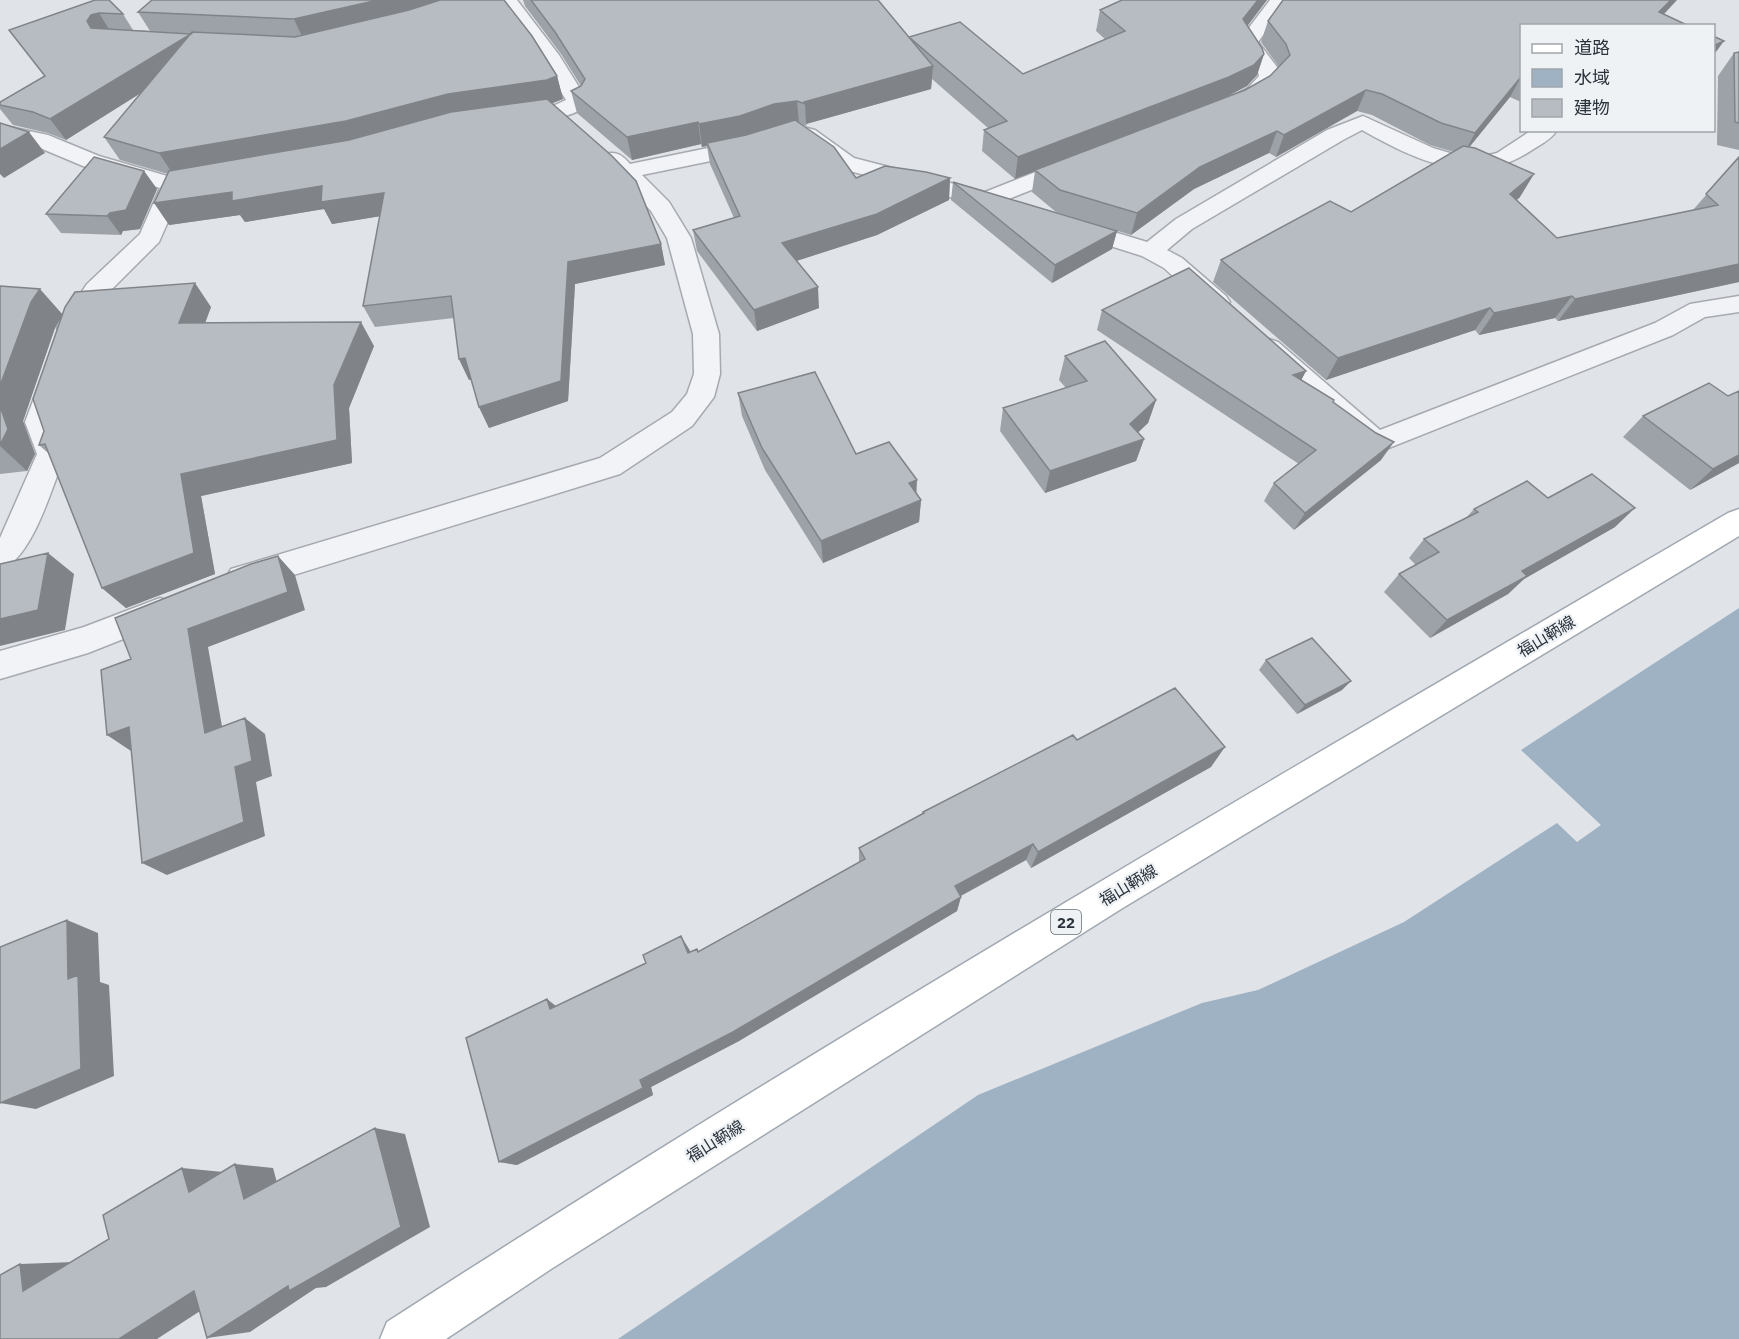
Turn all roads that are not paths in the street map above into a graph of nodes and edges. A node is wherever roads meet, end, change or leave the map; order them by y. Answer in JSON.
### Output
{"nodes":[{"id":1,"x":508,"y":0,"type":"edge"},
{"id":2,"x":1280,"y":0,"type":"edge"},
{"id":3,"x":1218,"y":109,"type":"edge"},
{"id":4,"x":491,"y":120,"type":"edge"},
{"id":5,"x":0,"y":131,"type":"edge"},
{"id":6,"x":1544,"y":132,"type":"edge"},
{"id":7,"x":595,"y":144,"type":"edge"},
{"id":8,"x":1097,"y":156,"type":"edge"},
{"id":9,"x":627,"y":171,"type":"junction"},
{"id":10,"x":232,"y":175,"type":"edge"},
{"id":11,"x":173,"y":186,"type":"junction"},
{"id":12,"x":986,"y":200,"type":"junction"},
{"id":13,"x":1019,"y":210,"type":"edge"},
{"id":14,"x":1052,"y":220,"type":"edge"},
{"id":15,"x":1151,"y":251,"type":"junction"},
{"id":16,"x":1739,"y":304,"type":"edge"},
{"id":17,"x":1739,"y":521,"type":"edge"},
{"id":18,"x":0,"y":558,"type":"edge"},
{"id":19,"x":217,"y":588,"type":"edge"},
{"id":20,"x":185,"y":601,"type":"edge"},
{"id":21,"x":0,"y":665,"type":"edge"},
{"id":22,"x":404,"y":1339,"type":"edge"}],
"edges":[{"from":1,"to":4,"type":"street"},
{"from":2,"to":3,"type":"street"},
{"from":5,"to":11,"type":"street"},
{"from":6,"to":15,"type":"street"},
{"from":7,"to":9,"type":"street"},
{"from":8,"to":12,"type":"street"},
{"from":9,"to":12,"type":"street"},
{"from":9,"to":19,"type":"street"},
{"from":10,"to":11,"type":"street"},
{"from":11,"to":18,"type":"street"},
{"from":12,"to":13,"type":"street"},
{"from":14,"to":15,"type":"street"},
{"from":15,"to":16,"type":"street"},
{"from":17,"to":22,"type":"main road","name":"福山鞆線","number":"22"},
{"from":20,"to":21,"type":"street"}]}
